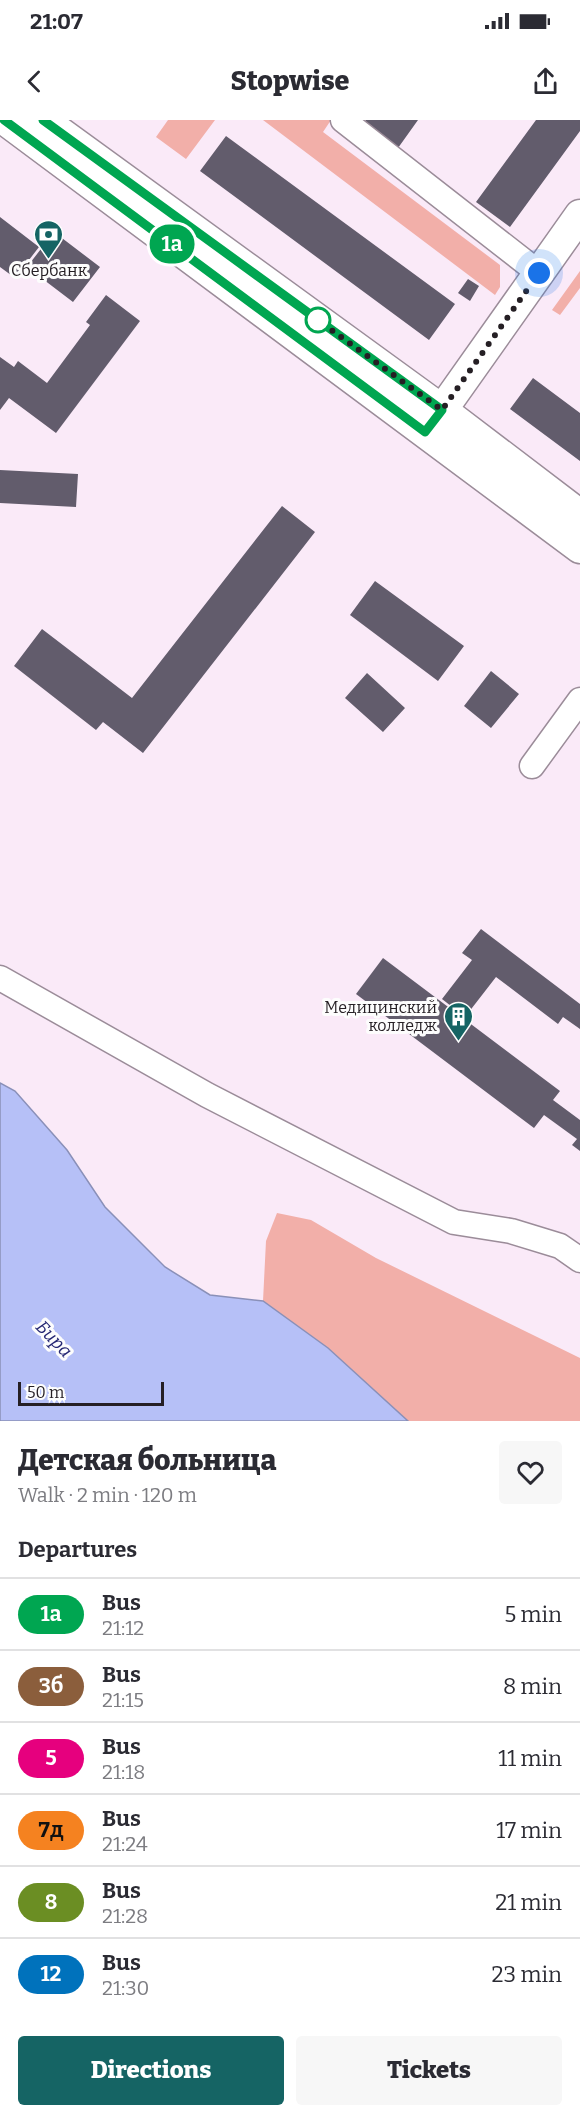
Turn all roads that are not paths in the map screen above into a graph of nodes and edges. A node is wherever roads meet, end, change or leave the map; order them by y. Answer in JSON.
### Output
{"nodes":[{"id":1,"x":4,"y":120,"type":"edge"},
{"id":2,"x":43,"y":120,"type":"edge"},
{"id":3,"x":343,"y":120,"type":"edge"},
{"id":4,"x":580,"y":215,"type":"edge"},
{"id":5,"x":539,"y":273,"type":"junction"},
{"id":6,"x":434,"y":421,"type":"junction"},
{"id":7,"x":580,"y":514,"type":"edge"},
{"id":8,"x":580,"y":548,"type":"edge"},
{"id":9,"x":580,"y":700,"type":"edge"},
{"id":10,"x":532,"y":766,"type":"dead end"},
{"id":11,"x":0,"y":978,"type":"edge"},
{"id":12,"x":580,"y":1260,"type":"edge"}],
"edges":[{"from":1,"to":6,"type":"main road"},
{"from":2,"to":6,"type":"main road"},
{"from":3,"to":5,"type":"lane"},
{"from":4,"to":5,"type":"main road"},
{"from":5,"to":6,"type":"main road"},
{"from":6,"to":7,"type":"main road"},
{"from":6,"to":8,"type":"main road"},
{"from":9,"to":10,"type":"lane"},
{"from":11,"to":12,"type":"lane"}]}
